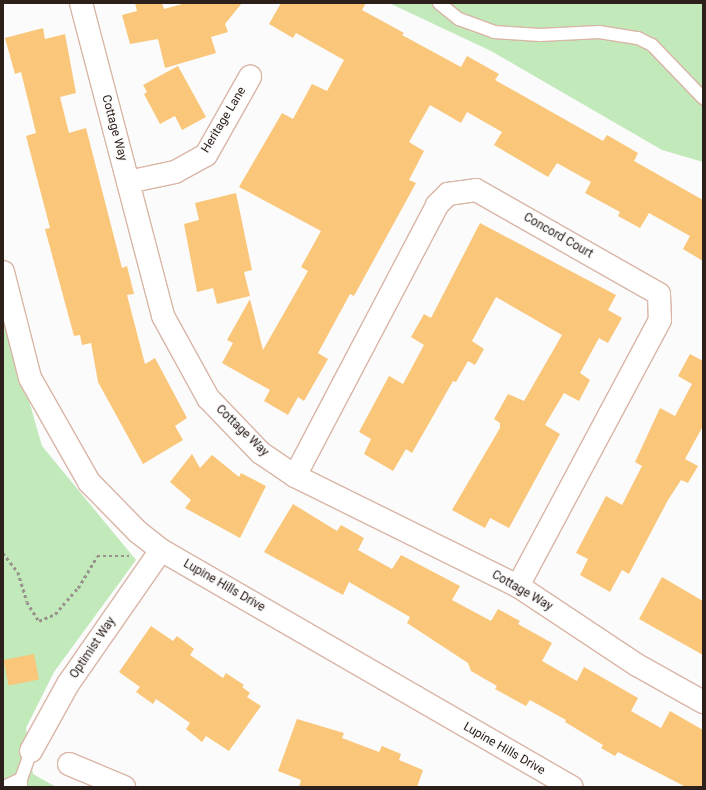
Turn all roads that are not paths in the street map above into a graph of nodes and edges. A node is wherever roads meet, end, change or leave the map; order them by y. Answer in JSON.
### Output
{"nodes":[{"id":1,"x":81,"y":3,"type":"edge"},
{"id":2,"x":439,"y":3,"type":"edge"},
{"id":3,"x":250,"y":77,"type":"dead end"},
{"id":4,"x":703,"y":98,"type":"edge"},
{"id":5,"x":128,"y":182,"type":"junction"},
{"id":6,"x":3,"y":272,"type":"edge"},
{"id":7,"x":295,"y":476,"type":"junction"},
{"id":8,"x":161,"y":550,"type":"junction"},
{"id":9,"x":518,"y":586,"type":"junction"},
{"id":10,"x":703,"y":702,"type":"edge"},
{"id":11,"x":31,"y":751,"type":"joint"},
{"id":12,"x":69,"y":764,"type":"dead end"},
{"id":13,"x":21,"y":783,"type":"edge"},
{"id":14,"x":4,"y":787,"type":"edge"},
{"id":15,"x":124,"y":787,"type":"edge"},
{"id":16,"x":571,"y":787,"type":"edge"}],
"edges":[{"from":1,"to":5,"type":"street","name":"Cottage Way"},
{"from":2,"to":4,"type":"lane"},
{"from":3,"to":5,"type":"street","name":"Heritage Lane"},
{"from":5,"to":7,"type":"street","name":"Cottage Way"},
{"from":6,"to":8,"type":"street","name":"Lupine Hills Drive"},
{"from":7,"to":9,"type":"street","name":"Cottage Way"},
{"from":7,"to":9,"type":"street","name":"Concord Court"},
{"from":8,"to":11,"type":"street","name":"Optimist Way"},
{"from":8,"to":16,"type":"street","name":"Lupine Hills Drive"},
{"from":9,"to":10,"type":"street","name":"Cottage Way"},
{"from":11,"to":13,"type":"lane"},
{"from":12,"to":15,"type":"street"},
{"from":13,"to":14,"type":"lane"}]}
